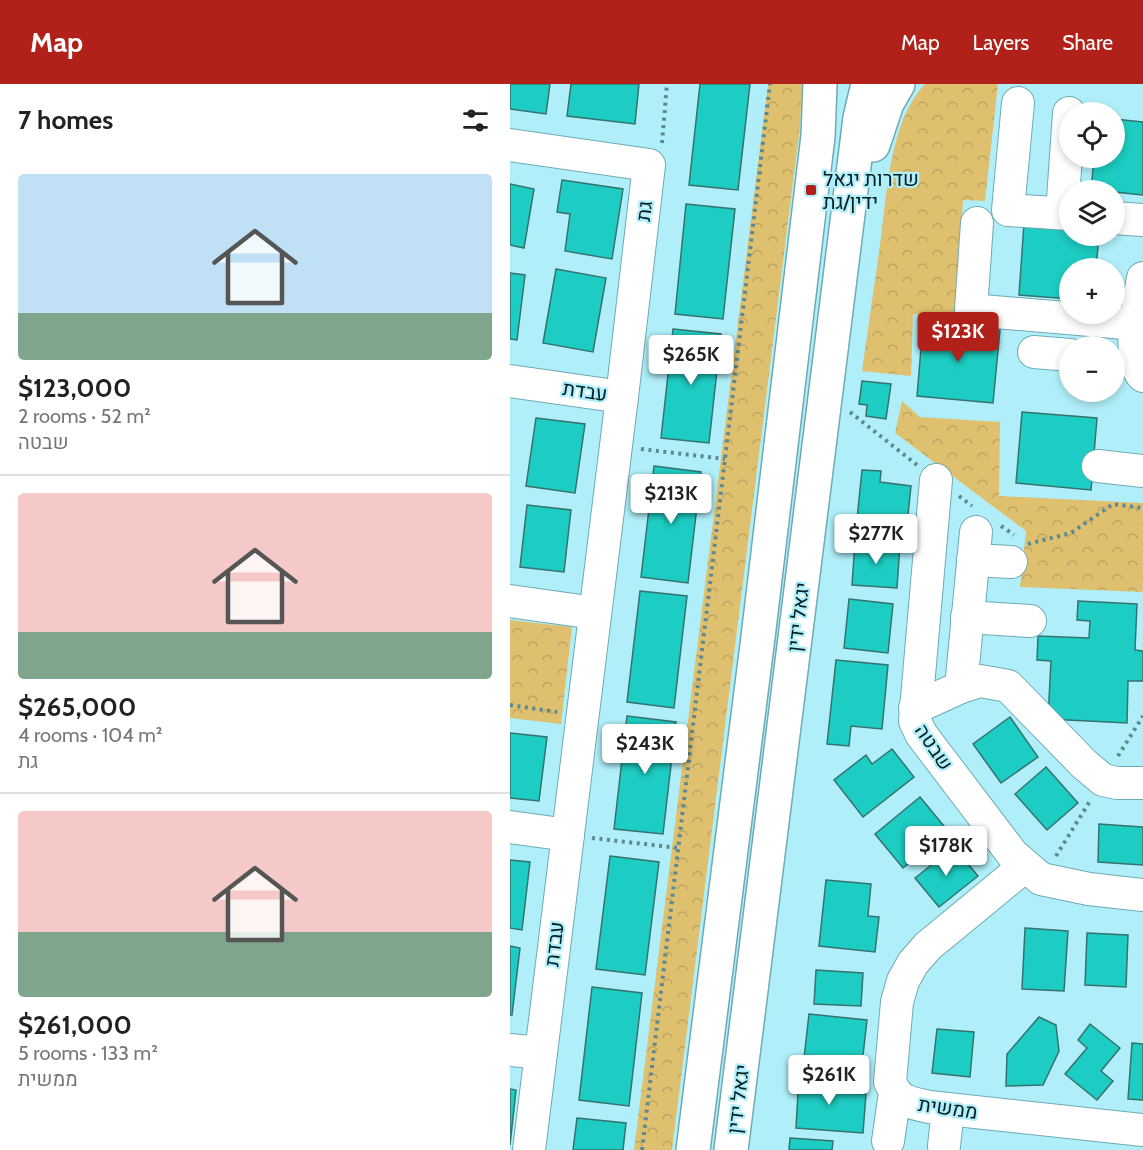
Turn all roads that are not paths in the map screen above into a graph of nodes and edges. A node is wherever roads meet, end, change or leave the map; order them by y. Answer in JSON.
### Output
{"nodes":[{"id":1,"x":820,"y":84,"type":"edge"},
{"id":2,"x":868,"y":84,"type":"edge"},
{"id":3,"x":898,"y":84,"type":"edge"},
{"id":4,"x":1018,"y":103,"type":"dead end"},
{"id":5,"x":510,"y":145,"type":"edge"},
{"id":6,"x":1059,"y":214,"type":"edge"},
{"id":7,"x":1125,"y":219,"type":"edge"},
{"id":8,"x":1143,"y":220,"type":"edge"},
{"id":9,"x":977,"y":223,"type":"dead end"},
{"id":10,"x":844,"y":247,"type":"junction"},
{"id":11,"x":1143,"y":278,"type":"edge"},
{"id":12,"x":1137,"y":324,"type":"junction"},
{"id":13,"x":1034,"y":352,"type":"dead end"},
{"id":14,"x":1059,"y":354,"type":"edge"},
{"id":15,"x":1131,"y":365,"type":"edge"},
{"id":16,"x":510,"y":381,"type":"edge"},
{"id":17,"x":622,"y":397,"type":"junction"},
{"id":18,"x":1098,"y":466,"type":"dead end"},
{"id":19,"x":1143,"y":471,"type":"edge"},
{"id":20,"x":936,"y":480,"type":"road end"},
{"id":21,"x":1011,"y":562,"type":"dead end"},
{"id":22,"x":510,"y":601,"type":"edge"},
{"id":23,"x":595,"y":613,"type":"junction"},
{"id":24,"x":968,"y":617,"type":"junction"},
{"id":25,"x":1030,"y":621,"type":"dead end"},
{"id":26,"x":961,"y":687,"type":"junction"},
{"id":27,"x":915,"y":708,"type":"junction"},
{"id":28,"x":1143,"y":783,"type":"edge"},
{"id":29,"x":510,"y":827,"type":"edge"},
{"id":30,"x":568,"y":835,"type":"junction"},
{"id":31,"x":1025,"y":866,"type":"junction"},
{"id":32,"x":1143,"y":895,"type":"edge"},
{"id":33,"x":510,"y":1050,"type":"edge"},
{"id":34,"x":541,"y":1053,"type":"junction"},
{"id":35,"x":895,"y":1093,"type":"junction"},
{"id":36,"x":948,"y":1109,"type":"junction"},
{"id":37,"x":1143,"y":1130,"type":"edge"},
{"id":38,"x":888,"y":1141,"type":"dead end"},
{"id":39,"x":944,"y":1146,"type":"dead end"},
{"id":40,"x":529,"y":1150,"type":"edge"},
{"id":41,"x":693,"y":1150,"type":"edge"},
{"id":42,"x":731,"y":1150,"type":"edge"}],
"edges":[{"from":1,"to":41,"type":"main road","name":"יגאל ידין"},
{"from":2,"to":10,"type":"main road","name":"יגאל ידין"},
{"from":3,"to":10,"type":"main road"},
{"from":4,"to":6,"type":"street"},
{"from":5,"to":17,"type":"street","name":"גת"},
{"from":7,"to":8,"type":"street"},
{"from":9,"to":12,"type":"street"},
{"from":10,"to":42,"type":"main road","name":"יגאל ידין"},
{"from":11,"to":12,"type":"street"},
{"from":12,"to":15,"type":"street"},
{"from":13,"to":14,"type":"street"},
{"from":16,"to":17,"type":"street","name":"עבדת"},
{"from":17,"to":23,"type":"street","name":"עבדת"},
{"from":18,"to":19,"type":"street"},
{"from":20,"to":27,"type":"street","name":"שבטה"},
{"from":21,"to":24,"type":"street"},
{"from":22,"to":23,"type":"street"},
{"from":23,"to":30,"type":"street","name":"עבדת"},
{"from":24,"to":25,"type":"street"},
{"from":24,"to":26,"type":"street"},
{"from":26,"to":27,"type":"street"},
{"from":26,"to":28,"type":"street"},
{"from":27,"to":31,"type":"street","name":"שבטה"},
{"from":29,"to":30,"type":"street"},
{"from":30,"to":34,"type":"street","name":"עבדת"},
{"from":31,"to":32,"type":"street","name":"שבטה"},
{"from":31,"to":35,"type":"street","name":"ממשית"},
{"from":33,"to":34,"type":"street"},
{"from":34,"to":40,"type":"street","name":"עבדת"},
{"from":35,"to":36,"type":"street","name":"ממשית"},
{"from":35,"to":38,"type":"street"},
{"from":36,"to":37,"type":"street","name":"ממשית"},
{"from":36,"to":39,"type":"street"}]}
